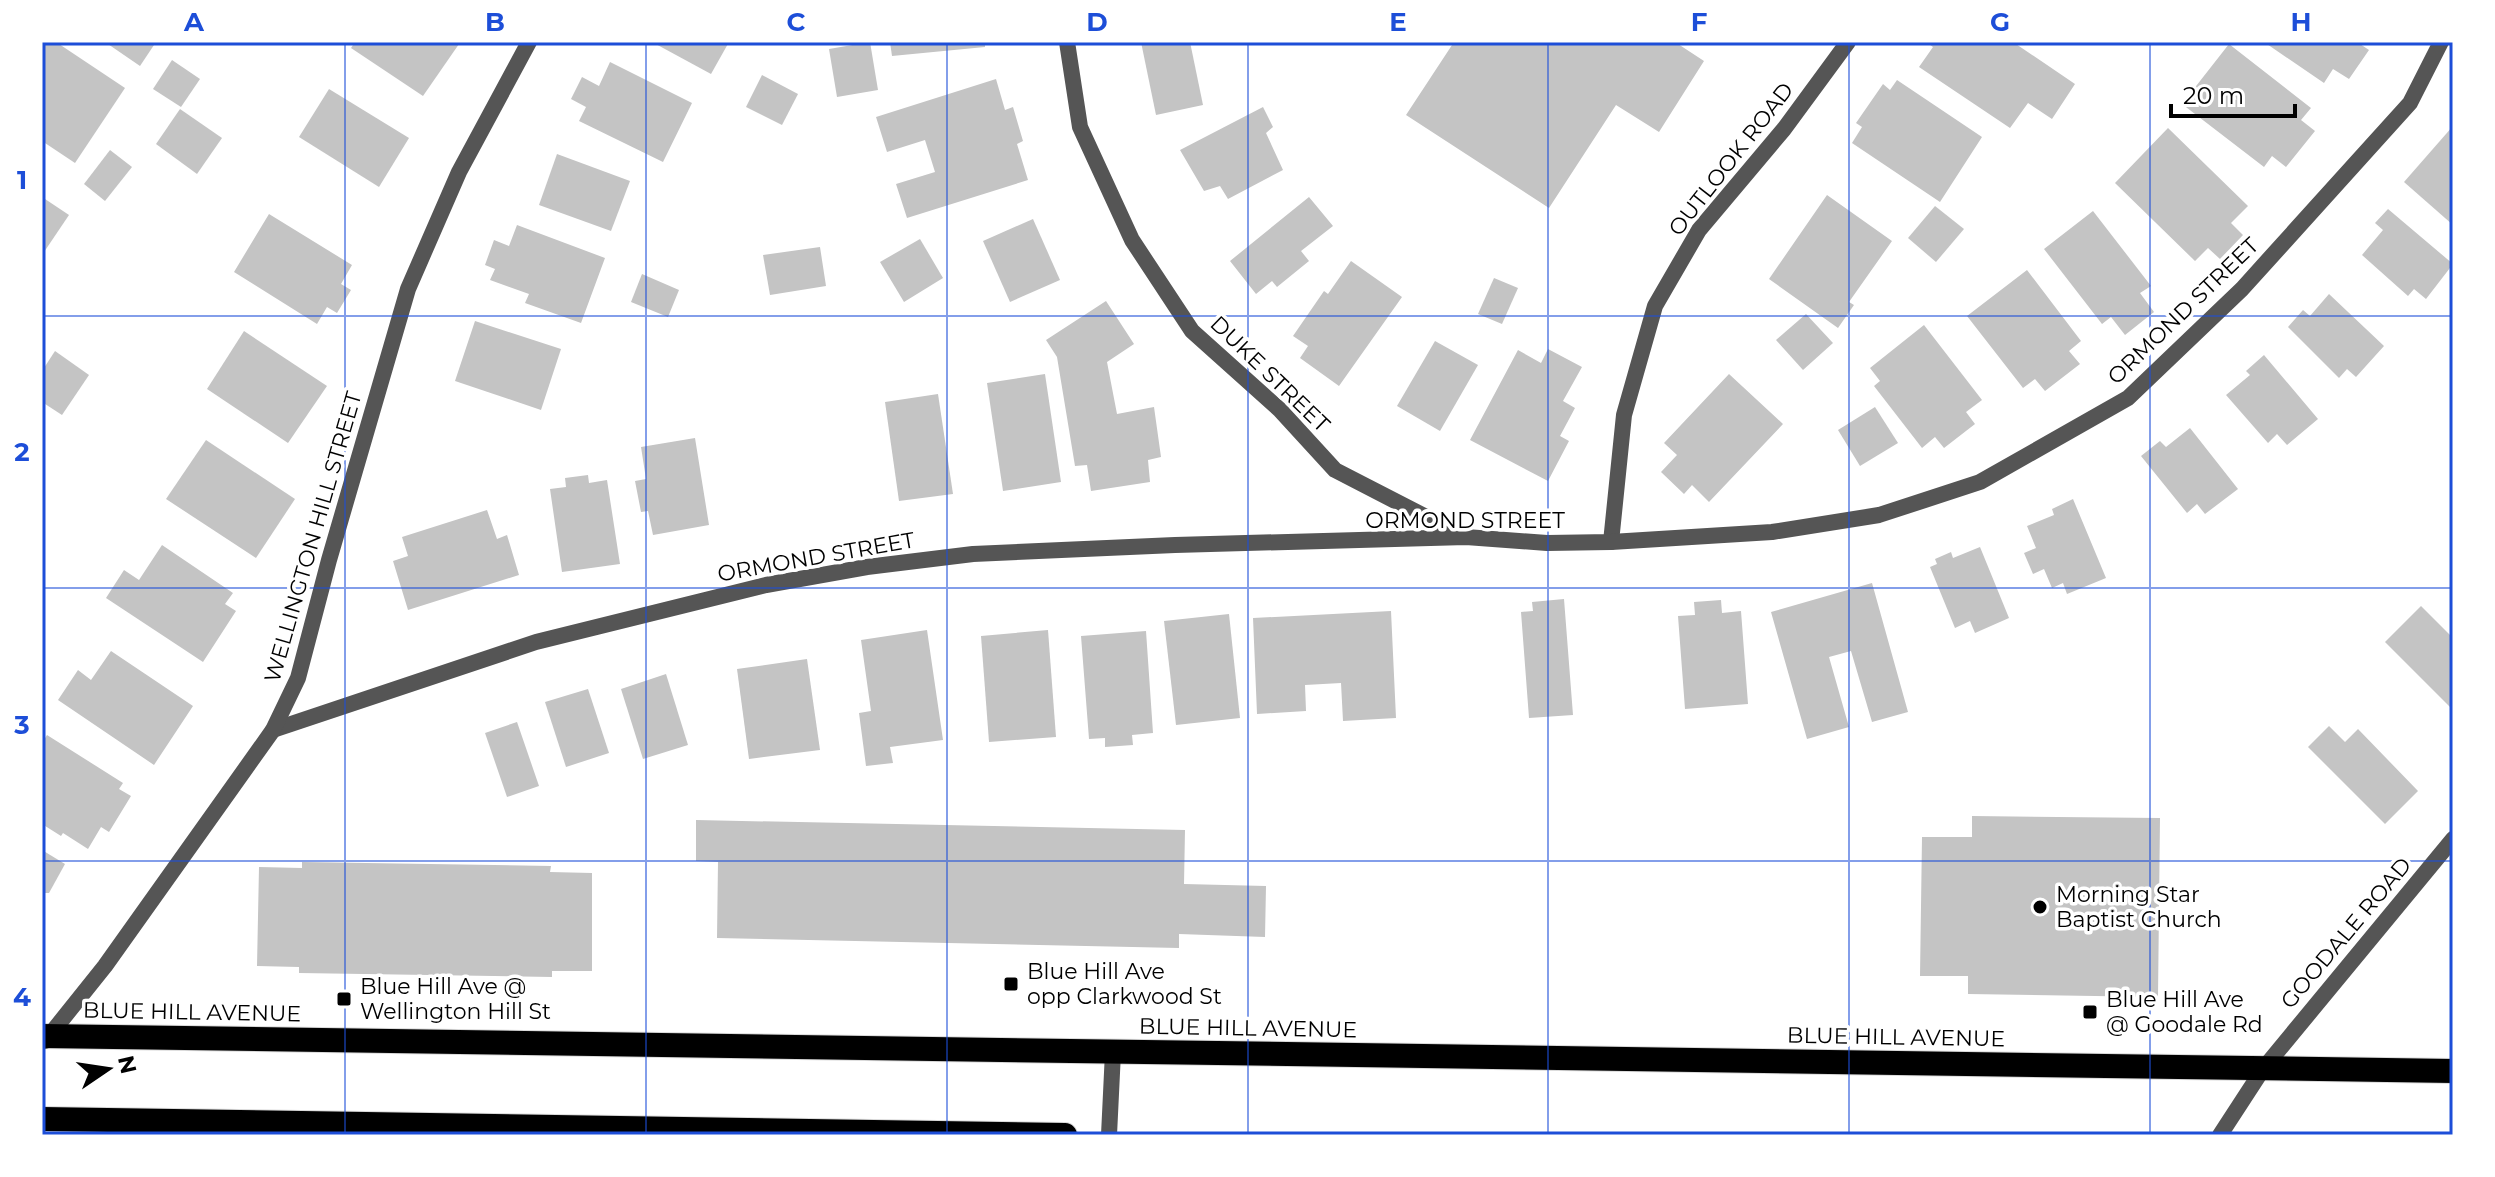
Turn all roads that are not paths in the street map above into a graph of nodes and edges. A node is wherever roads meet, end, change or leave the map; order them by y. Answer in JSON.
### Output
{"nodes":[{"id":1,"x":529,"y":42,"type":"edge"},
{"id":2,"x":1067,"y":42,"type":"edge"},
{"id":3,"x":1848,"y":42,"type":"edge"},
{"id":4,"x":2441,"y":42,"type":"edge"},
{"id":5,"x":1466,"y":537,"type":"junction"},
{"id":6,"x":1611,"y":542,"type":"junction"},
{"id":7,"x":273,"y":730,"type":"junction"},
{"id":8,"x":2453,"y":839,"type":"edge"},
{"id":9,"x":44,"y":1040,"type":"edge"},
{"id":10,"x":1113,"y":1052,"type":"junction"},
{"id":11,"x":2263,"y":1069,"type":"junction"},
{"id":12,"x":2453,"y":1071,"type":"edge"},
{"id":13,"x":42,"y":1119,"type":"edge"},
{"id":14,"x":560,"y":1131,"type":"edge"},
{"id":15,"x":1065,"y":1135,"type":"edge"},
{"id":16,"x":1109,"y":1135,"type":"edge"},
{"id":17,"x":2220,"y":1135,"type":"edge"}],
"edges":[{"from":1,"to":7,"type":"street","name":"WELLINGTON HILL STREET"},
{"from":2,"to":5,"type":"street","name":"DUKE STREET"},
{"from":3,"to":6,"type":"street","name":"OUTLOOK ROAD"},
{"from":4,"to":6,"type":"street","name":"ORMOND STREET"},
{"from":5,"to":6,"type":"street","name":"ORMOND STREET"},
{"from":5,"to":7,"type":"street","name":"ORMOND STREET"},
{"from":7,"to":9,"type":"street","name":"WELLINGTON HILL STREET"},
{"from":8,"to":11,"type":"street","name":"GOODALE ROAD"},
{"from":9,"to":10,"type":"highway","name":"BLUE HILL AVENUE"},
{"from":10,"to":11,"type":"highway","name":"BLUE HILL AVENUE"},
{"from":10,"to":16,"type":"street"},
{"from":11,"to":12,"type":"highway","name":"BLUE HILL AVENUE"},
{"from":11,"to":17,"type":"street","name":"GOODALE ROAD"},
{"from":13,"to":14,"type":"highway"},
{"from":14,"to":15,"type":"highway"}]}
